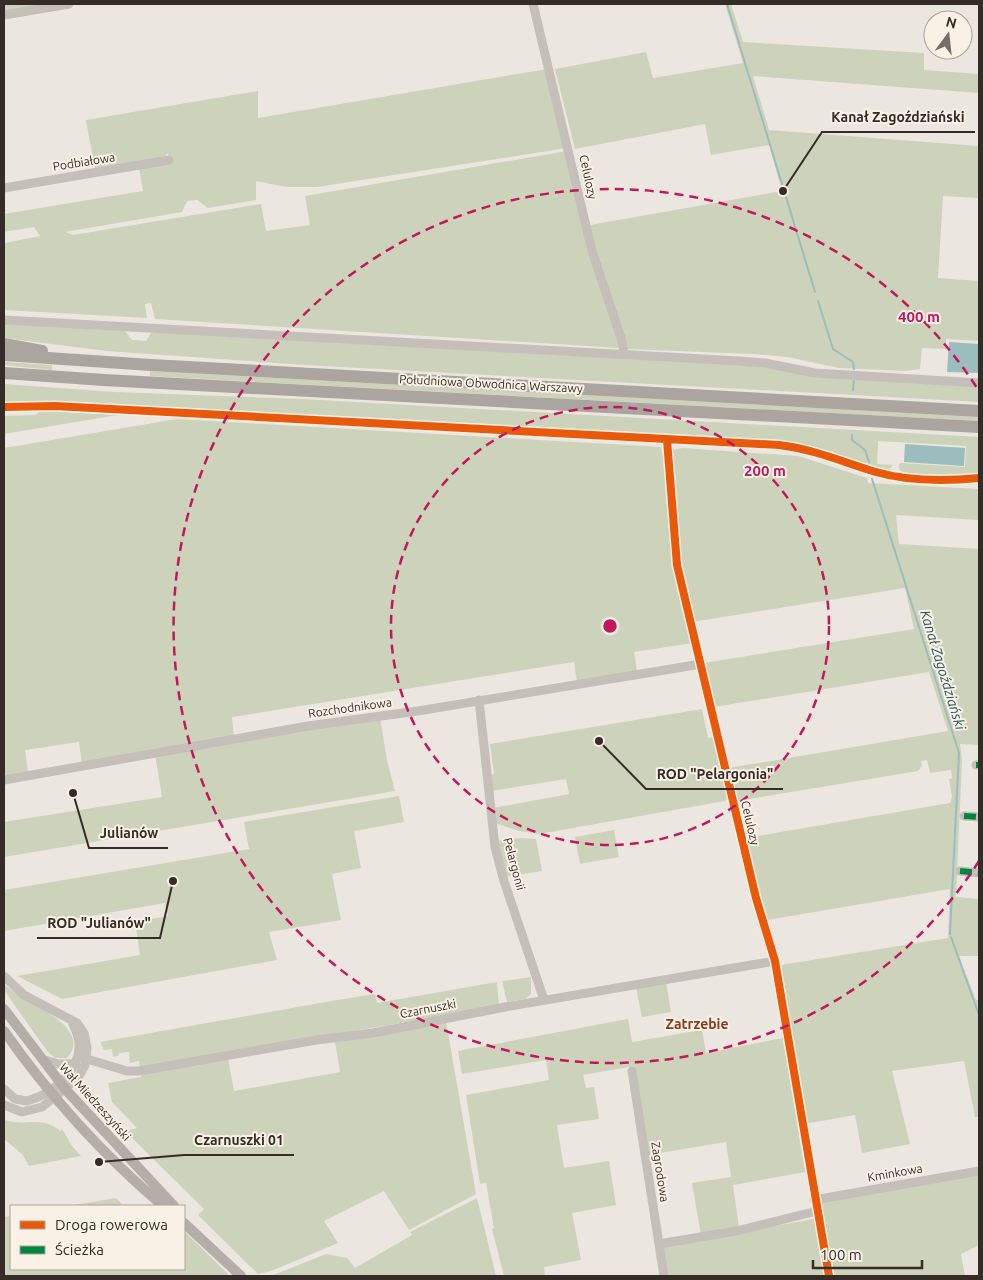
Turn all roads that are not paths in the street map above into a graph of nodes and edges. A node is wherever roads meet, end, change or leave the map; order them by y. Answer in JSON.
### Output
{"nodes":[{"id":1,"x":70,"y":4,"type":"edge"},
{"id":2,"x":533,"y":4,"type":"edge"},
{"id":3,"x":4,"y":15,"type":"edge"},
{"id":4,"x":169,"y":160,"type":"dead end"},
{"id":5,"x":4,"y":188,"type":"edge"},
{"id":6,"x":4,"y":320,"type":"edge"},
{"id":7,"x":4,"y":344,"type":"edge"},
{"id":8,"x":624,"y":354,"type":"junction"},
{"id":9,"x":4,"y":355,"type":"edge"},
{"id":10,"x":80,"y":361,"type":"junction"},
{"id":11,"x":4,"y":372,"type":"edge"},
{"id":12,"x":979,"y":382,"type":"edge"},
{"id":13,"x":4,"y":407,"type":"edge"},
{"id":14,"x":979,"y":410,"type":"edge"},
{"id":15,"x":979,"y":428,"type":"edge"},
{"id":16,"x":667,"y":440,"type":"junction"},
{"id":17,"x":979,"y":478,"type":"edge"},
{"id":18,"x":701,"y":664,"type":"junction"},
{"id":19,"x":479,"y":700,"type":"junction"},
{"id":20,"x":4,"y":780,"type":"edge"},
{"id":21,"x":964,"y":816,"type":"dead end"},
{"id":22,"x":979,"y":817,"type":"edge"},
{"id":23,"x":960,"y":872,"type":"dead end"},
{"id":24,"x":979,"y":873,"type":"edge"},
{"id":25,"x":775,"y":961,"type":"junction"},
{"id":26,"x":4,"y":976,"type":"edge"},
{"id":27,"x":544,"y":1000,"type":"junction"},
{"id":28,"x":4,"y":1009,"type":"edge"},
{"id":29,"x":72,"y":1021,"type":"junction"},
{"id":30,"x":4,"y":1032,"type":"edge"},
{"id":31,"x":41,"y":1059,"type":"junction"},
{"id":32,"x":87,"y":1059,"type":"junction"},
{"id":33,"x":76,"y":1064,"type":"junction"},
{"id":34,"x":632,"y":1071,"type":"dead end"},
{"id":35,"x":63,"y":1086,"type":"junction"},
{"id":36,"x":4,"y":1089,"type":"edge"},
{"id":37,"x":52,"y":1093,"type":"junction"},
{"id":38,"x":4,"y":1105,"type":"edge"},
{"id":39,"x":979,"y":1171,"type":"edge"},
{"id":40,"x":814,"y":1200,"type":"junction"},
{"id":41,"x":162,"y":1205,"type":"edge"},
{"id":42,"x":173,"y":1205,"type":"edge"},
{"id":43,"x":817,"y":1211,"type":"junction"},
{"id":44,"x":185,"y":1219,"type":"edge"},
{"id":45,"x":185,"y":1223,"type":"edge"},
{"id":46,"x":195,"y":1231,"type":"junction"},
{"id":47,"x":659,"y":1244,"type":"junction"},
{"id":48,"x":241,"y":1276,"type":"edge"},
{"id":49,"x":664,"y":1276,"type":"edge"},
{"id":50,"x":829,"y":1276,"type":"edge"}],
"edges":[{"from":1,"to":3,"type":"street"},
{"from":2,"to":8,"type":"street","name":"Celulozy"},
{"from":4,"to":5,"type":"street","name":"Podbiałowa"},
{"from":6,"to":8,"type":"street"},
{"from":7,"to":10,"type":"highway"},
{"from":8,"to":12,"type":"street"},
{"from":9,"to":10,"type":"highway","name":"Południowa Obwodnica Warszawy"},
{"from":10,"to":14,"type":"highway","name":"Południowa Obwodnica Warszawy"},
{"from":11,"to":15,"type":"highway","name":"Południowa Obwodnica Warszawy"},
{"from":13,"to":16,"type":"street"},
{"from":16,"to":17,"type":"street"},
{"from":16,"to":18,"type":"street","name":"Celulozy"},
{"from":18,"to":19,"type":"street","name":"Rozchodnikowa"},
{"from":18,"to":25,"type":"street","name":"Celulozy"},
{"from":19,"to":20,"type":"street","name":"Rozchodnikowa"},
{"from":19,"to":27,"type":"street","name":"Pelargonii"},
{"from":21,"to":22,"type":"street"},
{"from":23,"to":24,"type":"street"},
{"from":25,"to":27,"type":"street","name":"Czarnuszki"},
{"from":25,"to":40,"type":"street","name":"Celulozy"},
{"from":26,"to":29,"type":"street"},
{"from":27,"to":32,"type":"street","name":"Czarnuszki"},
{"from":28,"to":31,"type":"main road","name":"Wał Miedzeszyński"},
{"from":29,"to":32,"type":"street"},
{"from":29,"to":33,"type":"street"},
{"from":30,"to":37,"type":"main road","name":"Wał Miedzeszyński"},
{"from":31,"to":33,"type":"street"},
{"from":31,"to":35,"type":"main road","name":"Wał Miedzeszyński"},
{"from":32,"to":35,"type":"street"},
{"from":33,"to":35,"type":"street"},
{"from":34,"to":47,"type":"street","name":"Zagrodowa"},
{"from":35,"to":37,"type":"street"},
{"from":35,"to":42,"type":"main road","name":"Wał Miedzeszyński"},
{"from":36,"to":37,"type":"street"},
{"from":37,"to":38,"type":"street"},
{"from":37,"to":41,"type":"main road","name":"Wał Miedzeszyński"},
{"from":39,"to":40,"type":"street","name":"Kminkowa"},
{"from":40,"to":43,"type":"street","name":"Celulozy"},
{"from":43,"to":47,"type":"street"},
{"from":43,"to":50,"type":"street"},
{"from":44,"to":46,"type":"main road"},
{"from":45,"to":46,"type":"main road"},
{"from":46,"to":48,"type":"main road"},
{"from":47,"to":49,"type":"street","name":"Zagrodowa"}]}
